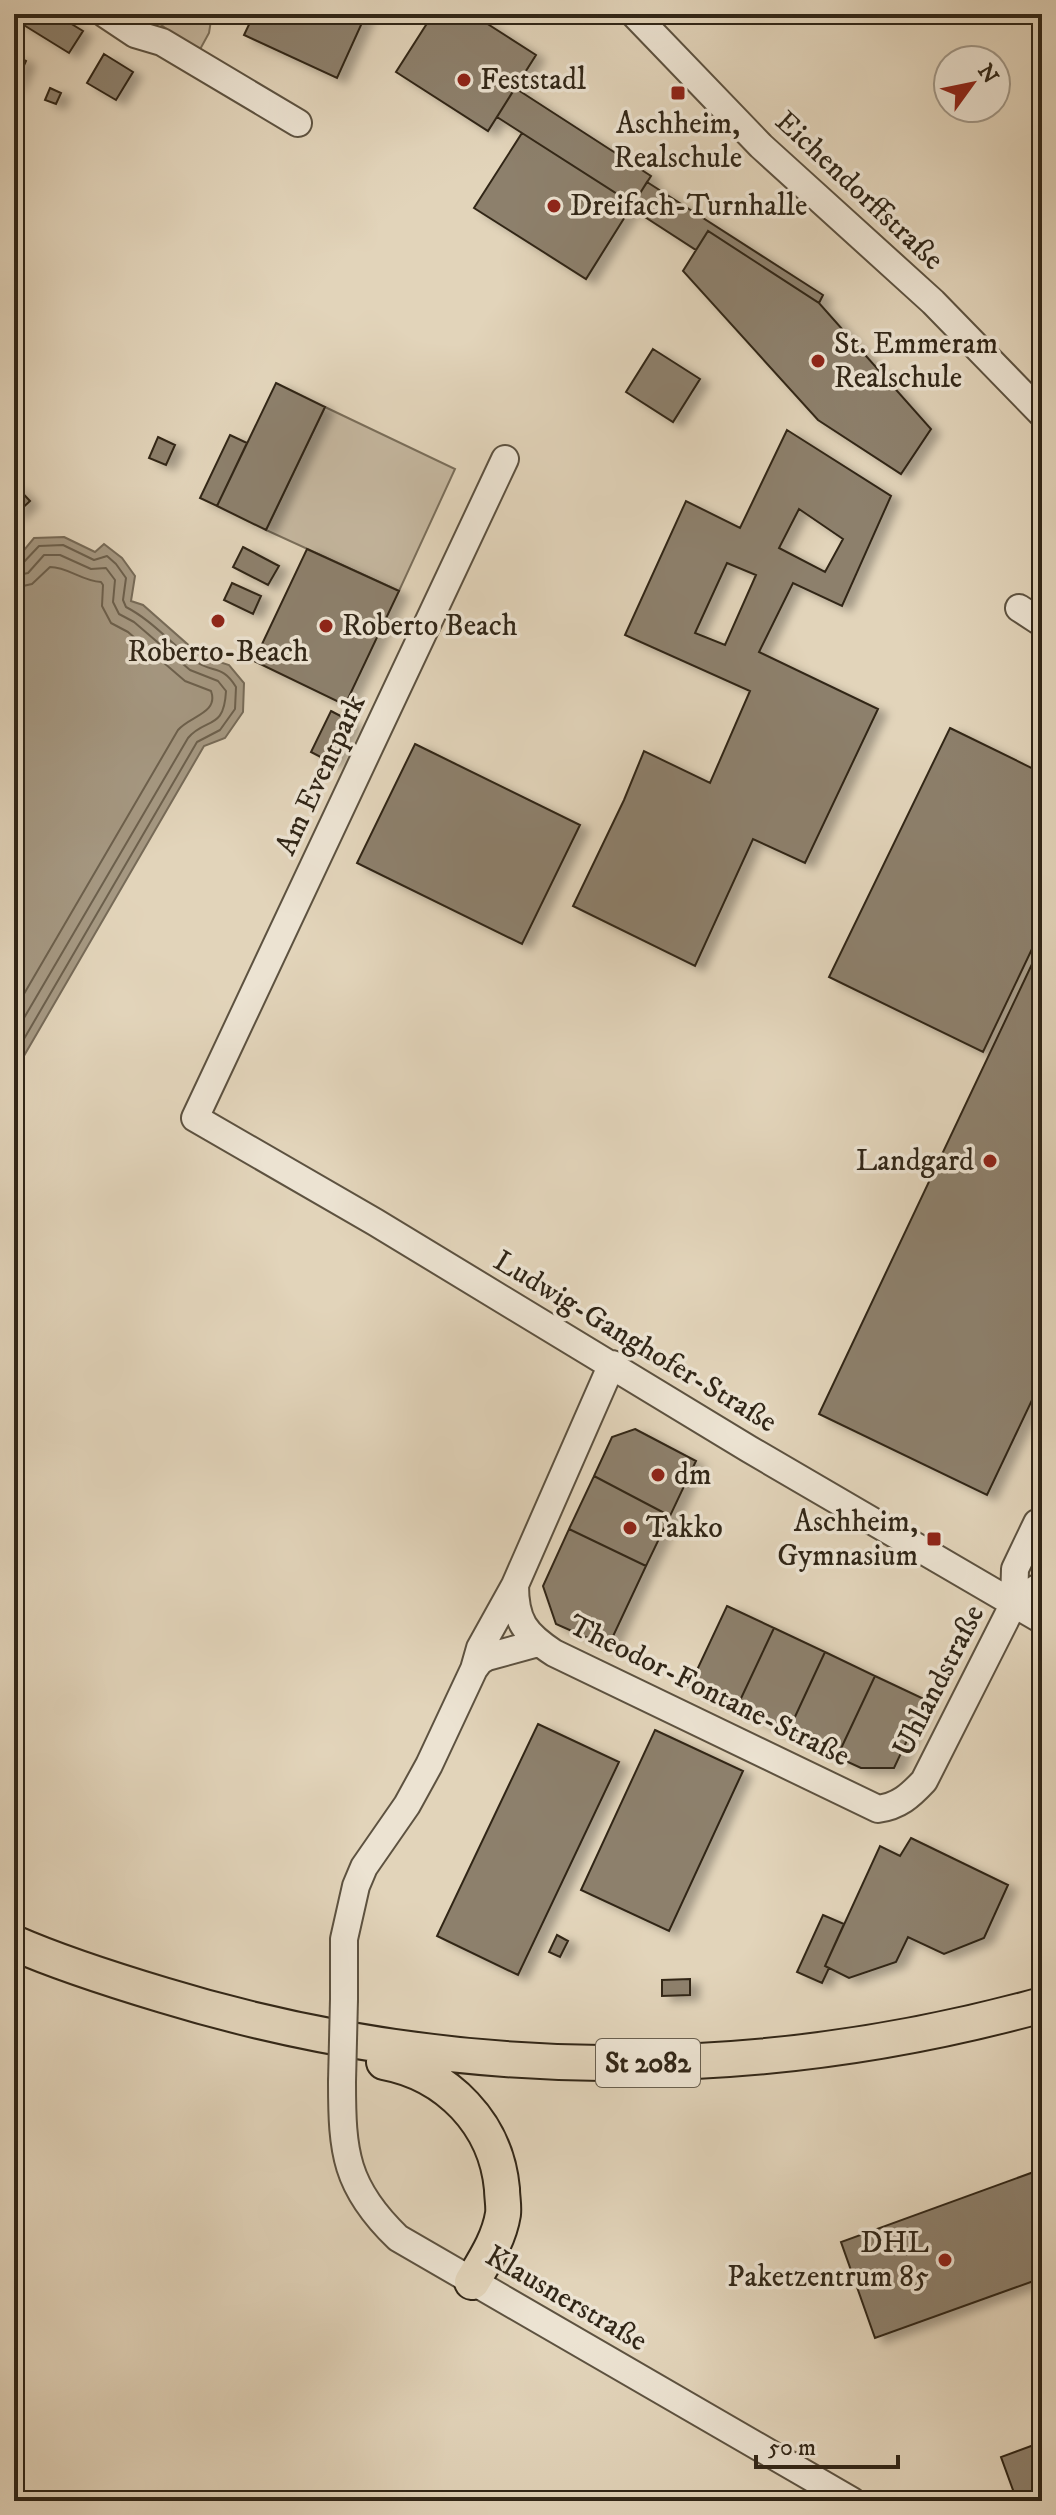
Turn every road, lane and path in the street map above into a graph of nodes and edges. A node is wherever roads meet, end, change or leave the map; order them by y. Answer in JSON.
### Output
{"nodes":[{"id":1,"x":105,"y":14,"type":"edge"},
{"id":2,"x":634,"y":14,"type":"edge"},
{"id":3,"x":298,"y":123,"type":"dead end"},
{"id":4,"x":1042,"y":414,"type":"edge"},
{"id":5,"x":505,"y":459,"type":"dead end"},
{"id":6,"x":1019,"y":608,"type":"dead end"},
{"id":7,"x":1042,"y":623,"type":"edge"},
{"id":8,"x":195,"y":1118,"type":"joint"},
{"id":9,"x":612,"y":1364,"type":"junction"},
{"id":10,"x":1040,"y":1527,"type":"edge"},
{"id":11,"x":515,"y":1585,"type":"junction"},
{"id":12,"x":1042,"y":1585,"type":"edge"},
{"id":13,"x":1014,"y":1603,"type":"junction"},
{"id":14,"x":1042,"y":1620,"type":"edge"},
{"id":15,"x":538,"y":1643,"type":"junction"},
{"id":16,"x":474,"y":1669,"type":"junction"},
{"id":17,"x":878,"y":1809,"type":"joint"},
{"id":18,"x":14,"y":1943,"type":"edge"},
{"id":19,"x":1042,"y":2005,"type":"edge"},
{"id":20,"x":253,"y":2020,"type":"junction"},
{"id":21,"x":472,"y":2282,"type":"junction"},
{"id":22,"x":852,"y":2501,"type":"edge"}],
"edges":[{"from":1,"to":3,"type":"street"},
{"from":2,"to":4,"type":"street","name":"Eichendorffstraße"},
{"from":5,"to":8,"type":"street","name":"Am Eventpark"},
{"from":6,"to":7,"type":"street"},
{"from":8,"to":9,"type":"street","name":"Ludwig-Ganghofer-Straße"},
{"from":9,"to":11,"type":"street"},
{"from":9,"to":13,"type":"street","name":"Ludwig-Ganghofer-Straße"},
{"from":10,"to":13,"type":"street","name":"Uhlandstraße"},
{"from":11,"to":15,"type":"street","name":"Theodor-Fontane-Straße"},
{"from":11,"to":16,"type":"street"},
{"from":12,"to":13,"type":"street","name":"Uhlandstraße"},
{"from":13,"to":14,"type":"street","name":"Ludwig-Ganghofer-Straße"},
{"from":13,"to":17,"type":"street","name":"Uhlandstraße"},
{"from":15,"to":16,"type":"street"},
{"from":15,"to":17,"type":"street","name":"Theodor-Fontane-Straße"},
{"from":16,"to":21,"type":"street","name":"Klausnerstraße","bridge":true},
{"from":18,"to":20,"type":"main road","number":"St 2082"},
{"from":19,"to":20,"type":"main road","number":"St 2082"},
{"from":20,"to":21,"type":"main road"},
{"from":21,"to":22,"type":"street","name":"Klausnerstraße"}]}
